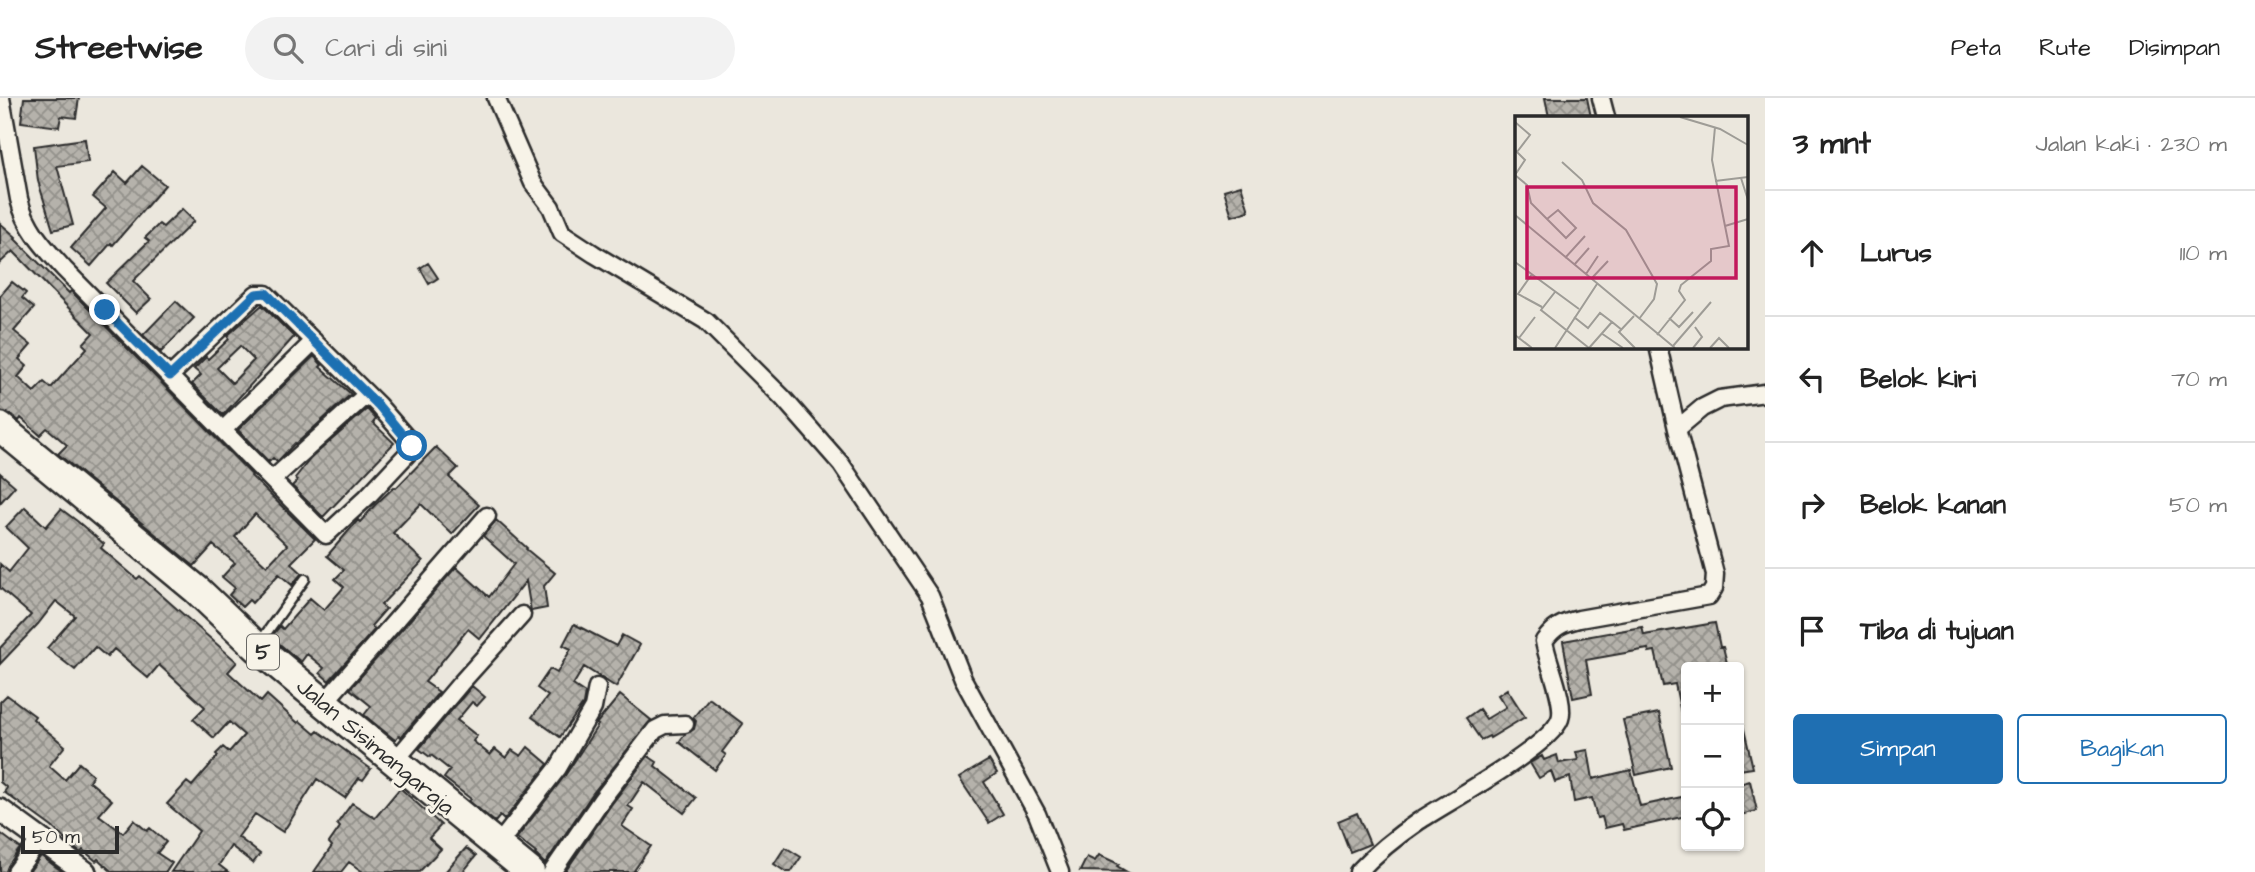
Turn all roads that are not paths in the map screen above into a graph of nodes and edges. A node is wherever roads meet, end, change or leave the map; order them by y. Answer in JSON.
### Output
{"nodes":[{"id":1,"x":1,"y":98,"type":"edge"},
{"id":2,"x":496,"y":98,"type":"edge"},
{"id":3,"x":1601,"y":98,"type":"edge"},
{"id":4,"x":1606,"y":116,"type":"edge"},
{"id":5,"x":314,"y":341,"type":"junction"},
{"id":6,"x":1658,"y":348,"type":"edge"},
{"id":7,"x":170,"y":376,"type":"junction"},
{"id":8,"x":1765,"y":393,"type":"edge"},
{"id":9,"x":366,"y":395,"type":"junction"},
{"id":10,"x":0,"y":426,"type":"edge"},
{"id":11,"x":1677,"y":429,"type":"junction"},
{"id":12,"x":223,"y":430,"type":"junction"},
{"id":13,"x":0,"y":444,"type":"edge"},
{"id":14,"x":32,"y":462,"type":"junction"},
{"id":15,"x":273,"y":480,"type":"junction"},
{"id":16,"x":487,"y":516,"type":"dead end"},
{"id":17,"x":305,"y":579,"type":"dead end"},
{"id":18,"x":522,"y":615,"type":"dead end"},
{"id":19,"x":255,"y":650,"type":"junction"},
{"id":20,"x":597,"y":687,"type":"dead end"},
{"id":21,"x":324,"y":704,"type":"junction"},
{"id":22,"x":685,"y":724,"type":"dead end"},
{"id":23,"x":394,"y":762,"type":"junction"},
{"id":24,"x":0,"y":810,"type":"edge"},
{"id":25,"x":40,"y":839,"type":"junction"},
{"id":26,"x":496,"y":846,"type":"junction"},
{"id":27,"x":16,"y":872,"type":"edge"},
{"id":28,"x":85,"y":872,"type":"edge"},
{"id":29,"x":512,"y":872,"type":"edge"},
{"id":30,"x":530,"y":872,"type":"edge"},
{"id":31,"x":552,"y":872,"type":"edge"},
{"id":32,"x":1060,"y":872,"type":"edge"},
{"id":33,"x":1358,"y":872,"type":"edge"}],
"edges":[{"from":1,"to":7,"type":"street"},
{"from":2,"to":32,"type":"street"},
{"from":3,"to":4,"type":"street"},
{"from":5,"to":7,"type":"street"},
{"from":5,"to":9,"type":"street"},
{"from":5,"to":12,"type":"street"},
{"from":6,"to":11,"type":"street"},
{"from":7,"to":12,"type":"street"},
{"from":8,"to":11,"type":"street"},
{"from":9,"to":15,"type":"street"},
{"from":9,"to":15,"type":"street"},
{"from":10,"to":14,"type":"highway","name":"Jalan Sisimangaraja","number":"5"},
{"from":11,"to":33,"type":"street"},
{"from":12,"to":15,"type":"street"},
{"from":13,"to":14,"type":"highway","name":"Jalan Sisimangaraja","number":"5"},
{"from":14,"to":19,"type":"highway","name":"Jalan Sisimangaraja","number":"5"},
{"from":16,"to":21,"type":"street"},
{"from":17,"to":19,"type":"lane"},
{"from":18,"to":23,"type":"street"},
{"from":19,"to":21,"type":"highway","name":"Jalan Sisimangaraja","number":"5"},
{"from":19,"to":29,"type":"highway","name":"Jalan Sisimangaraja","number":"5"},
{"from":20,"to":26,"type":"street"},
{"from":21,"to":23,"type":"highway","name":"Jalan Sisimangaraja","number":"5"},
{"from":22,"to":31,"type":"street"},
{"from":23,"to":26,"type":"highway","name":"Jalan Sisimangaraja","number":"5"},
{"from":24,"to":25,"type":"street"},
{"from":25,"to":27,"type":"street"},
{"from":25,"to":28,"type":"street"},
{"from":26,"to":30,"type":"highway","name":"Jalan Sisimangaraja","number":"5"}]}
